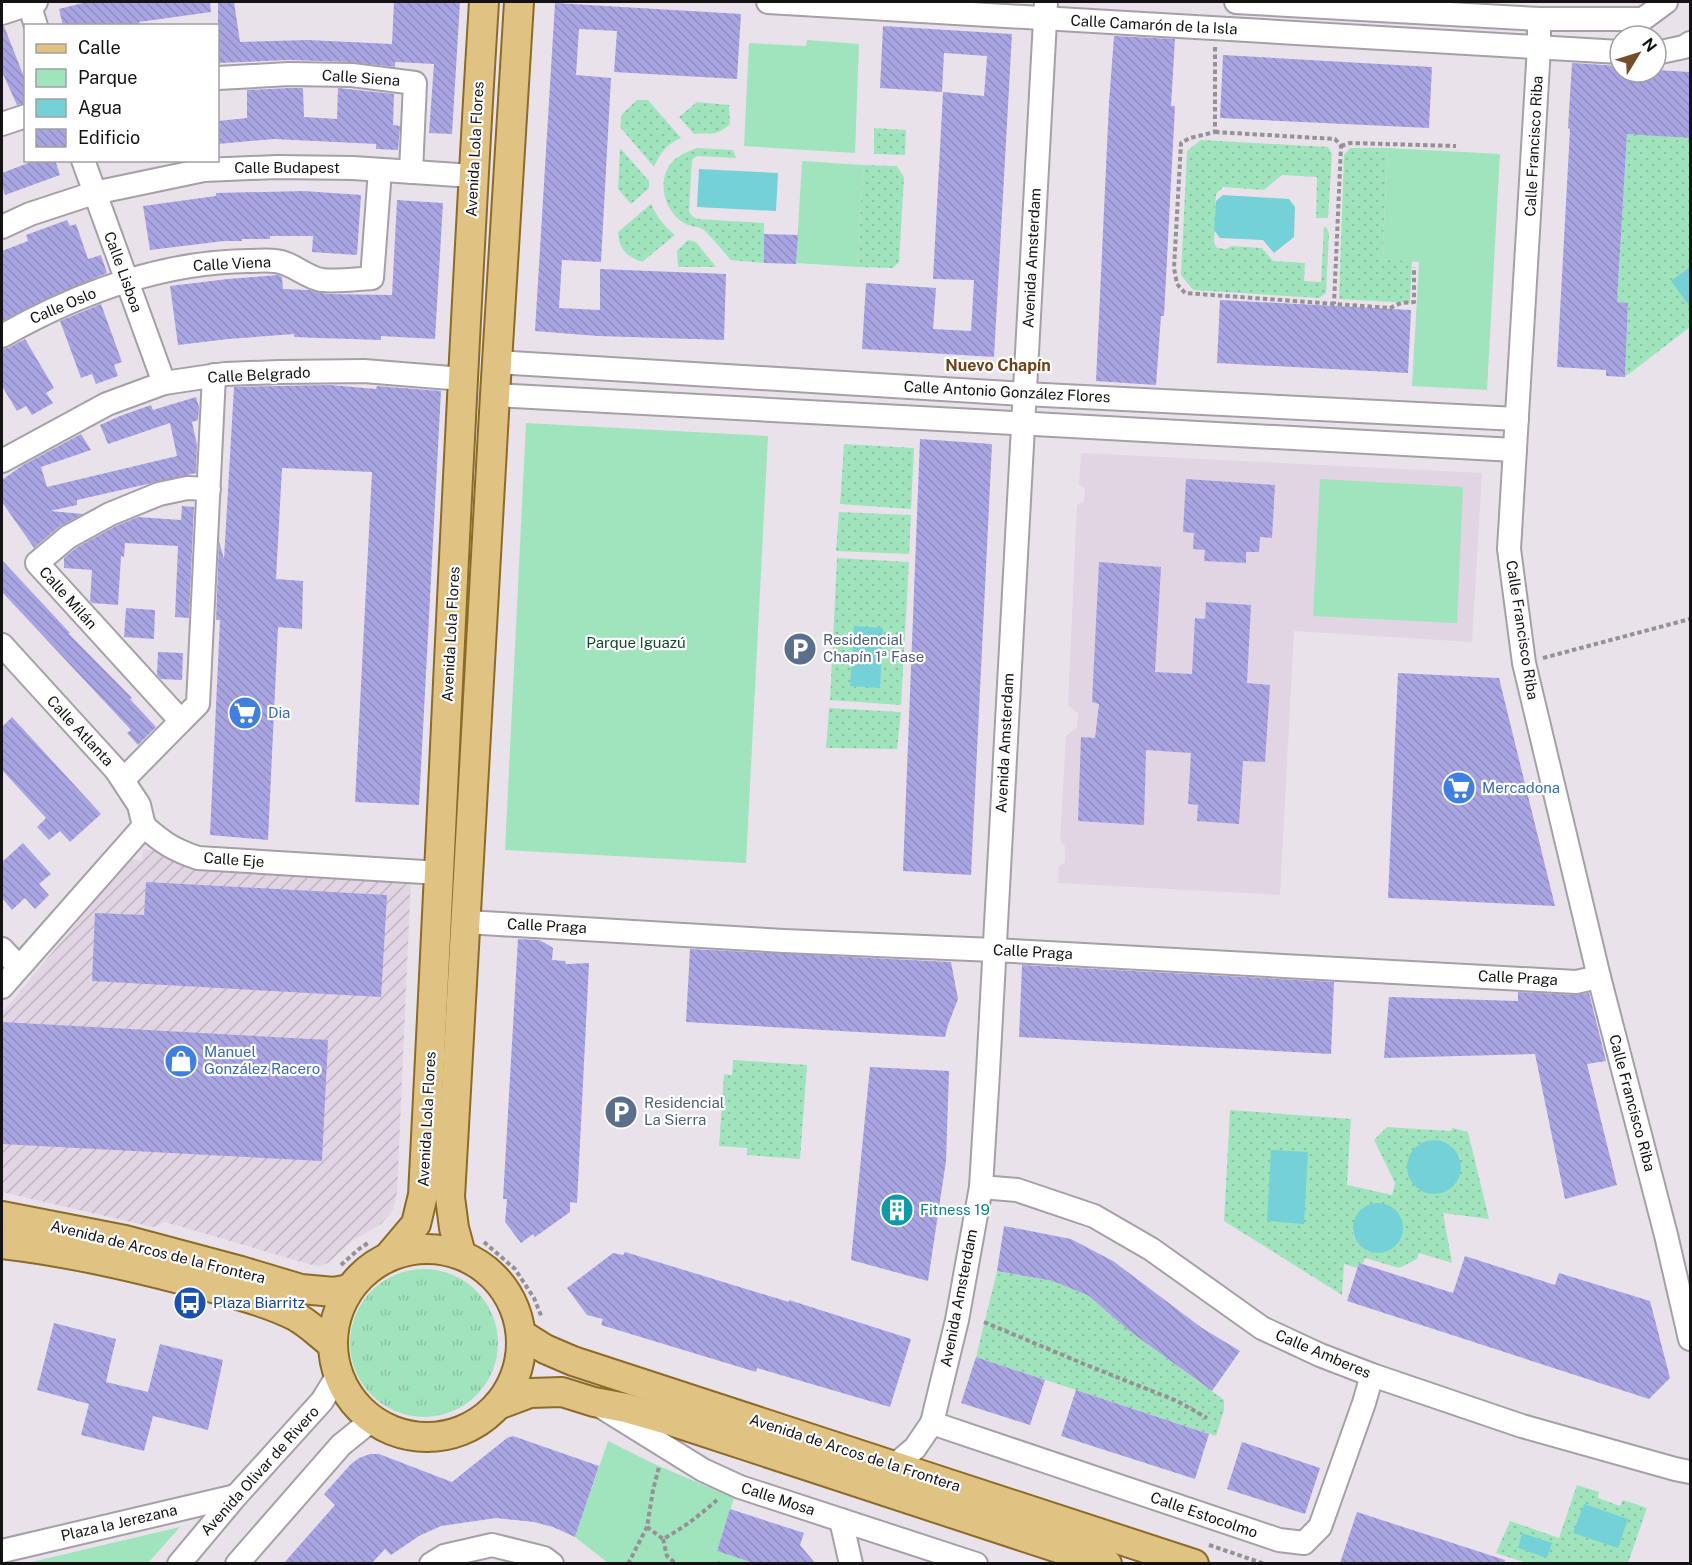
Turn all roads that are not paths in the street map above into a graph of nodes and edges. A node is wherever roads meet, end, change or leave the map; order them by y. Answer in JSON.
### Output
{"nodes":[{"id":1,"x":32,"y":2,"type":"edge"},
{"id":2,"x":484,"y":2,"type":"edge"},
{"id":3,"x":519,"y":2,"type":"edge"},
{"id":4,"x":768,"y":2,"type":"edge"},
{"id":5,"x":1236,"y":2,"type":"edge"},
{"id":6,"x":1666,"y":2,"type":"edge"},
{"id":7,"x":1046,"y":10,"type":"edge"},
{"id":8,"x":2,"y":13,"type":"edge"},
{"id":9,"x":1539,"y":19,"type":"junction"},
{"id":10,"x":36,"y":24,"type":"edge"},
{"id":11,"x":1690,"y":43,"type":"edge"},
{"id":12,"x":1539,"y":47,"type":"junction"},
{"id":13,"x":1668,"y":50,"type":"edge"},
{"id":14,"x":1608,"y":51,"type":"edge"},
{"id":15,"x":1668,"y":54,"type":"edge"},
{"id":16,"x":1690,"y":56,"type":"edge"},
{"id":17,"x":219,"y":78,"type":"edge"},
{"id":18,"x":24,"y":117,"type":"edge"},
{"id":19,"x":2,"y":124,"type":"edge"},
{"id":20,"x":84,"y":162,"type":"edge"},
{"id":21,"x":380,"y":170,"type":"junction"},
{"id":22,"x":411,"y":172,"type":"junction"},
{"id":23,"x":473,"y":176,"type":"junction"},
{"id":24,"x":94,"y":194,"type":"junction"},
{"id":25,"x":2,"y":227,"type":"edge"},
{"id":26,"x":126,"y":282,"type":"junction"},
{"id":27,"x":2,"y":336,"type":"edge"},
{"id":28,"x":497,"y":362,"type":"junction"},
{"id":29,"x":214,"y":375,"type":"junction"},
{"id":30,"x":463,"y":379,"type":"junction"},
{"id":31,"x":164,"y":383,"type":"junction"},
{"id":32,"x":1024,"y":394,"type":"junction"},
{"id":33,"x":495,"y":395,"type":"junction"},
{"id":34,"x":1518,"y":419,"type":"junction"},
{"id":35,"x":1022,"y":423,"type":"junction"},
{"id":36,"x":1515,"y":450,"type":"junction"},
{"id":37,"x":2,"y":461,"type":"edge"},
{"id":38,"x":209,"y":489,"type":"junction"},
{"id":39,"x":2,"y":645,"type":"edge"},
{"id":40,"x":181,"y":721,"type":"junction"},
{"id":41,"x":123,"y":780,"type":"junction"},
{"id":42,"x":144,"y":826,"type":"junction"},
{"id":43,"x":440,"y":873,"type":"junction"},
{"id":44,"x":466,"y":922,"type":"junction"},
{"id":45,"x":2,"y":949,"type":"edge"},
{"id":46,"x":994,"y":950,"type":"junction"},
{"id":47,"x":19,"y":967,"type":"junction"},
{"id":48,"x":1599,"y":977,"type":"junction"},
{"id":49,"x":2,"y":987,"type":"edge"},
{"id":50,"x":981,"y":1187,"type":"junction"},
{"id":51,"x":2,"y":1216,"type":"edge"},
{"id":52,"x":2,"y":1244,"type":"edge"},
{"id":53,"x":472,"y":1247,"type":"junction"},
{"id":54,"x":381,"y":1248,"type":"junction"},
{"id":55,"x":342,"y":1280,"type":"junction"},
{"id":56,"x":532,"y":1327,"type":"junction"},
{"id":57,"x":1690,"y":1339,"type":"edge"},
{"id":58,"x":332,"y":1344,"type":"junction"},
{"id":59,"x":1372,"y":1375,"type":"junction"},
{"id":60,"x":338,"y":1376,"type":"junction"},
{"id":61,"x":594,"y":1402,"type":"junction"},
{"id":62,"x":498,"y":1405,"type":"junction"},
{"id":63,"x":372,"y":1419,"type":"junction"},
{"id":64,"x":932,"y":1423,"type":"junction"},
{"id":65,"x":895,"y":1465,"type":"junction"},
{"id":66,"x":1690,"y":1472,"type":"edge"},
{"id":67,"x":236,"y":1496,"type":"junction"},
{"id":68,"x":841,"y":1520,"type":"junction"},
{"id":69,"x":2,"y":1551,"type":"edge"},
{"id":70,"x":1201,"y":1554,"type":"edge"},
{"id":71,"x":178,"y":1563,"type":"edge"},
{"id":72,"x":237,"y":1563,"type":"edge"},
{"id":73,"x":431,"y":1563,"type":"edge"},
{"id":74,"x":552,"y":1563,"type":"edge"},
{"id":75,"x":851,"y":1563,"type":"edge"},
{"id":76,"x":976,"y":1563,"type":"edge"},
{"id":77,"x":1107,"y":1563,"type":"edge"}],
"edges":[{"from":1,"to":8,"type":"street"},
{"from":1,"to":10,"type":"street"},
{"from":2,"to":23,"type":"main road","name":"Avenida Lola Flores"},
{"from":3,"to":28,"type":"main road","name":"Avenida Lola Flores"},
{"from":4,"to":7,"type":"street","name":"Calle Camarón de la Isla"},
{"from":5,"to":9,"type":"street","name":"Calle Camarón de la Isla"},
{"from":6,"to":9,"type":"street","name":"Calle Camarón de la Isla"},
{"from":7,"to":12,"type":"street","name":"Calle Camarón de la Isla"},
{"from":7,"to":32,"type":"street","name":"Avenida Amsterdam"},
{"from":9,"to":12,"type":"street"},
{"from":11,"to":13,"type":"street"},
{"from":12,"to":14,"type":"street","name":"Calle Camarón de la Isla"},
{"from":12,"to":34,"type":"street","name":"Calle Francisco Riba"},
{"from":15,"to":16,"type":"street"},
{"from":17,"to":22,"type":"street","name":"Calle Siena"},
{"from":18,"to":19,"type":"street"},
{"from":20,"to":24,"type":"street","name":"Calle Lisboa"},
{"from":21,"to":22,"type":"street","name":"Calle Budapest"},
{"from":21,"to":24,"type":"street","name":"Calle Budapest"},
{"from":21,"to":26,"type":"street","name":"Calle Viena"},
{"from":22,"to":23,"type":"street","name":"Calle Budapest"},
{"from":23,"to":30,"type":"main road","name":"Avenida Lola Flores"},
{"from":24,"to":25,"type":"street","name":"Calle Budapest"},
{"from":24,"to":26,"type":"street","name":"Calle Lisboa"},
{"from":26,"to":27,"type":"street","name":"Calle Oslo"},
{"from":26,"to":31,"type":"street","name":"Calle Lisboa"},
{"from":28,"to":32,"type":"street","name":"Calle Antonio González Flores"},
{"from":28,"to":33,"type":"main road","name":"Avenida Lola Flores"},
{"from":29,"to":30,"type":"street","name":"Calle Belgrado"},
{"from":29,"to":31,"type":"street","name":"Calle Belgrado"},
{"from":29,"to":38,"type":"street"},
{"from":30,"to":43,"type":"main road","name":"Avenida Lola Flores"},
{"from":31,"to":37,"type":"street","name":"Calle Belgrado"},
{"from":32,"to":34,"type":"street","name":"Calle Antonio González Flores"},
{"from":32,"to":35,"type":"street","name":"Avenida Amsterdam"},
{"from":33,"to":35,"type":"street","name":"Calle Antonio González Flores"},
{"from":33,"to":44,"type":"main road","name":"Avenida Lola Flores"},
{"from":34,"to":36,"type":"street","name":"Calle Francisco Riba"},
{"from":35,"to":36,"type":"street","name":"Calle Antonio González Flores"},
{"from":35,"to":46,"type":"street","name":"Avenida Amsterdam"},
{"from":36,"to":48,"type":"street","name":"Calle Francisco Riba"},
{"from":38,"to":40,"type":"street"},
{"from":38,"to":40,"type":"street","name":"Calle Milán"},
{"from":39,"to":41,"type":"street","name":"Calle Atlanta"},
{"from":40,"to":41,"type":"street"},
{"from":41,"to":42,"type":"street","name":"Calle Atlanta"},
{"from":42,"to":43,"type":"street","name":"Calle Eje"},
{"from":42,"to":47,"type":"street"},
{"from":43,"to":54,"type":"main road","name":"Avenida Lola Flores"},
{"from":44,"to":46,"type":"street","name":"Calle Praga"},
{"from":44,"to":53,"type":"main road","name":"Avenida Lola Flores"},
{"from":45,"to":47,"type":"street"},
{"from":46,"to":48,"type":"street","name":"Calle Praga"},
{"from":46,"to":50,"type":"street","name":"Avenida Amsterdam"},
{"from":47,"to":49,"type":"street"},
{"from":48,"to":57,"type":"street","name":"Calle Francisco Riba"},
{"from":50,"to":59,"type":"street","name":"Calle Amberes"},
{"from":50,"to":64,"type":"street","name":"Avenida Amsterdam"},
{"from":51,"to":55,"type":"main road","name":"Avenida de Arcos de la Frontera"},
{"from":52,"to":58,"type":"main road","name":"Avenida de Arcos de la Frontera"},
{"from":53,"to":54,"type":"main road"},
{"from":53,"to":56,"type":"main road"},
{"from":54,"to":55,"type":"main road"},
{"from":55,"to":58,"type":"main road"},
{"from":56,"to":62,"type":"main road"},
{"from":56,"to":65,"type":"main road","name":"Avenida de Arcos de la Frontera"},
{"from":58,"to":60,"type":"main road"},
{"from":59,"to":64,"type":"street","name":"Calle Estocolmo"},
{"from":59,"to":66,"type":"street","name":"Calle Amberes"},
{"from":60,"to":63,"type":"main road"},
{"from":60,"to":67,"type":"street","name":"Avenida Olivar de Rivero"},
{"from":61,"to":62,"type":"main road","name":"Avenida de Arcos de la Frontera"},
{"from":61,"to":68,"type":"street","name":"Calle Mosa"},
{"from":61,"to":77,"type":"main road","name":"Avenida de Arcos de la Frontera"},
{"from":62,"to":63,"type":"main road"},
{"from":63,"to":72,"type":"street"},
{"from":64,"to":65,"type":"street","name":"Avenida Amsterdam"},
{"from":65,"to":70,"type":"main road","name":"Avenida de Arcos de la Frontera"},
{"from":67,"to":69,"type":"street","name":"Plaza la Jerezana"},
{"from":67,"to":71,"type":"street","name":"Avenida Olivar de Rivero"},
{"from":68,"to":75,"type":"street"},
{"from":68,"to":76,"type":"street","name":"Calle Mosa"},
{"from":73,"to":74,"type":"street"}]}
